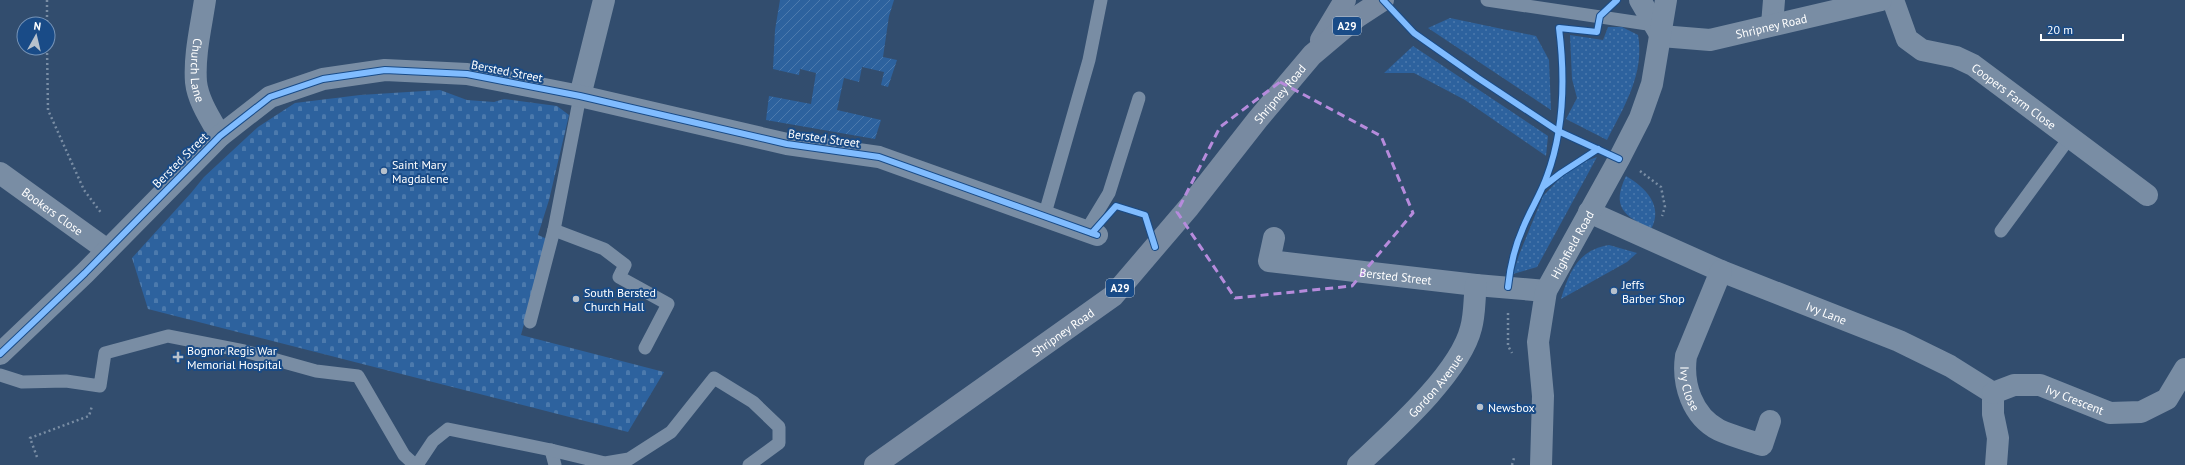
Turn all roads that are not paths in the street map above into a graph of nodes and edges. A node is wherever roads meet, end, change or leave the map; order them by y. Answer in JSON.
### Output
{"nodes":[{"id":1,"x":205,"y":0,"type":"edge"},
{"id":2,"x":604,"y":0,"type":"edge"},
{"id":3,"x":1101,"y":0,"type":"edge"},
{"id":4,"x":1345,"y":0,"type":"edge"},
{"id":5,"x":1383,"y":0,"type":"edge"},
{"id":6,"x":1487,"y":0,"type":"edge"},
{"id":7,"x":1640,"y":0,"type":"edge"},
{"id":8,"x":1666,"y":0,"type":"edge"},
{"id":9,"x":1774,"y":0,"type":"edge"},
{"id":10,"x":1880,"y":0,"type":"edge"},
{"id":11,"x":1893,"y":0,"type":"edge"},
{"id":12,"x":1772,"y":25,"type":"junction"},
{"id":13,"x":1657,"y":30,"type":"junction"},
{"id":14,"x":1312,"y":55,"type":"junction"},
{"id":15,"x":580,"y":96,"type":"junction"},
{"id":16,"x":1139,"y":98,"type":"dead end"},
{"id":17,"x":220,"y":136,"type":"junction"},
{"id":18,"x":2070,"y":137,"type":"junction"},
{"id":19,"x":0,"y":173,"type":"edge"},
{"id":20,"x":2148,"y":194,"type":"dead end"},
{"id":21,"x":1589,"y":212,"type":"junction"},
{"id":22,"x":1044,"y":217,"type":"junction"},
{"id":23,"x":554,"y":230,"type":"junction"},
{"id":24,"x":2001,"y":231,"type":"dead end"},
{"id":25,"x":1092,"y":233,"type":"joint"},
{"id":26,"x":1274,"y":238,"type":"dead end"},
{"id":27,"x":112,"y":244,"type":"junction"},
{"id":28,"x":1721,"y":271,"type":"junction"},
{"id":29,"x":1476,"y":285,"type":"junction"},
{"id":30,"x":1546,"y":290,"type":"junction"},
{"id":31,"x":530,"y":322,"type":"dead end"},
{"id":32,"x":645,"y":348,"type":"dead end"},
{"id":33,"x":0,"y":354,"type":"edge"},
{"id":34,"x":2185,"y":369,"type":"edge"},
{"id":35,"x":0,"y":376,"type":"edge"},
{"id":36,"x":1994,"y":393,"type":"junction"},
{"id":37,"x":1770,"y":421,"type":"dead end"},
{"id":38,"x":551,"y":450,"type":"junction"},
{"id":39,"x":416,"y":465,"type":"edge"},
{"id":40,"x":555,"y":465,"type":"edge"},
{"id":41,"x":749,"y":465,"type":"edge"},
{"id":42,"x":875,"y":465,"type":"edge"},
{"id":43,"x":1358,"y":465,"type":"edge"},
{"id":44,"x":1540,"y":465,"type":"edge"},
{"id":45,"x":1996,"y":465,"type":"edge"}],
"edges":[{"from":1,"to":17,"type":"street","name":"Church Lane"},
{"from":2,"to":15,"type":"street"},
{"from":3,"to":22,"type":"lane"},
{"from":4,"to":14,"type":"main road","name":"Shripney Road","number":"A29"},
{"from":5,"to":14,"type":"main road","name":"Shripney Road","number":"A29"},
{"from":6,"to":13,"type":"lane"},
{"from":7,"to":13,"type":"street"},
{"from":8,"to":13,"type":"street","name":"Highfield Road"},
{"from":9,"to":12,"type":"street"},
{"from":10,"to":12,"type":"street","name":"Shripney Road"},
{"from":11,"to":18,"type":"street","name":"Coopers Farm Close"},
{"from":12,"to":13,"type":"street","name":"Shripney Road"},
{"from":13,"to":21,"type":"street","name":"Highfield Road"},
{"from":14,"to":42,"type":"main road","name":"Shripney Road","number":"A29"},
{"from":15,"to":17,"type":"street","name":"Bersted Street"},
{"from":15,"to":22,"type":"street","name":"Bersted Street"},
{"from":15,"to":23,"type":"lane"},
{"from":16,"to":25,"type":"lane"},
{"from":17,"to":27,"type":"street","name":"Bersted Street"},
{"from":18,"to":20,"type":"street","name":"Coopers Farm Close"},
{"from":18,"to":24,"type":"lane"},
{"from":19,"to":27,"type":"street","name":"Bookers Close"},
{"from":21,"to":28,"type":"street","name":"Ivy Lane"},
{"from":21,"to":30,"type":"street","name":"Highfield Road"},
{"from":22,"to":25,"type":"street","name":"Bersted Street"},
{"from":23,"to":31,"type":"lane"},
{"from":23,"to":32,"type":"lane"},
{"from":26,"to":29,"type":"street","name":"Bersted Street"},
{"from":27,"to":33,"type":"street","name":"Bersted Street"},
{"from":28,"to":36,"type":"street","name":"Ivy Lane"},
{"from":28,"to":37,"type":"street","name":"Ivy Close"},
{"from":29,"to":30,"type":"street","name":"Bersted Street"},
{"from":29,"to":43,"type":"street","name":"Gordon Avenue"},
{"from":30,"to":44,"type":"street","name":"Highfield Road"},
{"from":34,"to":36,"type":"street","name":"Ivy Crescent"},
{"from":35,"to":39,"type":"lane"},
{"from":36,"to":45,"type":"street"},
{"from":38,"to":39,"type":"lane"},
{"from":38,"to":40,"type":"lane"},
{"from":38,"to":41,"type":"lane"}]}
